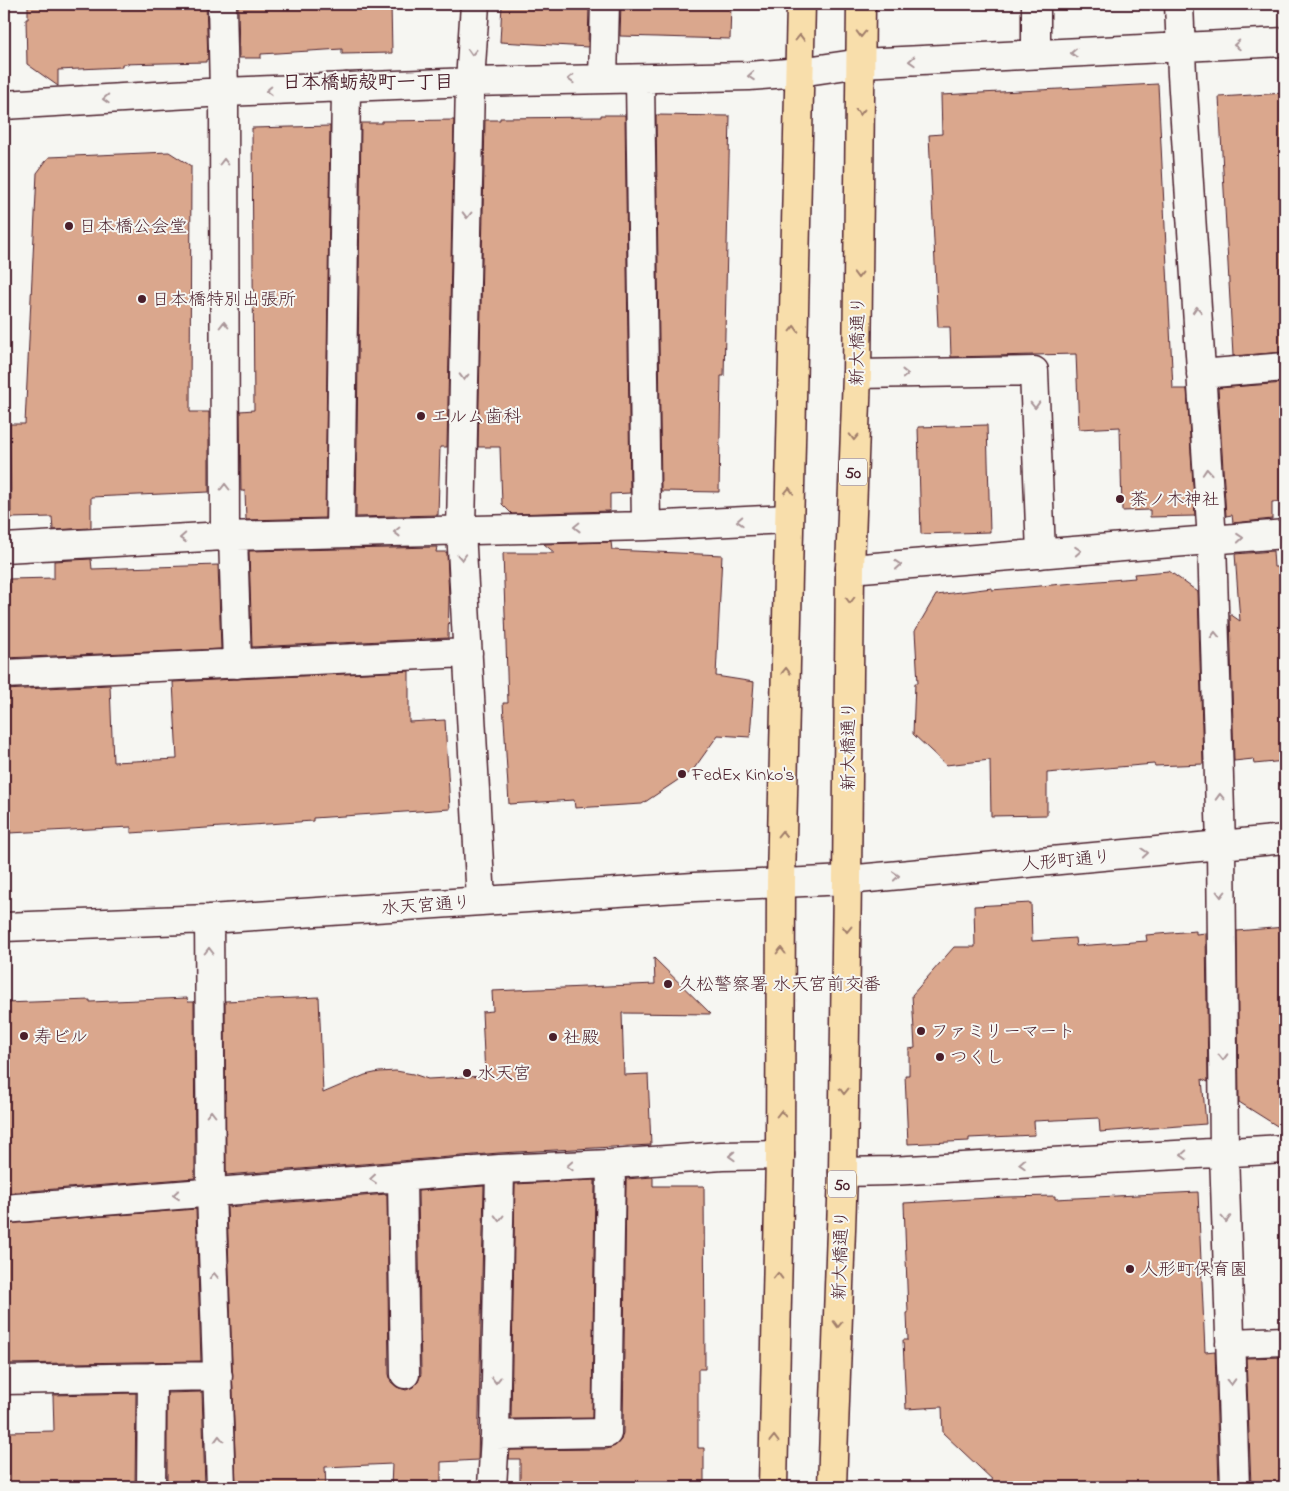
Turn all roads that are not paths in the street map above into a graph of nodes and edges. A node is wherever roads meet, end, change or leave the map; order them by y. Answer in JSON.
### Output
{"nodes":[{"id":1,"x":222,"y":4,"type":"edge"},
{"id":2,"x":475,"y":4,"type":"edge"},
{"id":3,"x":605,"y":4,"type":"edge"},
{"id":4,"x":801,"y":4,"type":"edge"},
{"id":5,"x":862,"y":4,"type":"edge"},
{"id":6,"x":1036,"y":4,"type":"edge"},
{"id":7,"x":1179,"y":4,"type":"edge"},
{"id":8,"x":1285,"y":42,"type":"edge"},
{"id":9,"x":1180,"y":48,"type":"junction"},
{"id":10,"x":1036,"y":54,"type":"junction"},
{"id":11,"x":861,"y":64,"type":"junction"},
{"id":12,"x":800,"y":72,"type":"junction"},
{"id":13,"x":603,"y":78,"type":"junction"},
{"id":14,"x":640,"y":79,"type":"junction"},
{"id":15,"x":470,"y":82,"type":"junction"},
{"id":16,"x":346,"y":87,"type":"junction"},
{"id":17,"x":224,"y":92,"type":"junction"},
{"id":18,"x":4,"y":105,"type":"edge"},
{"id":19,"x":1285,"y":368,"type":"edge"},
{"id":20,"x":856,"y":374,"type":"junction"},
{"id":21,"x":1201,"y":374,"type":"junction"},
{"id":22,"x":788,"y":519,"type":"junction"},
{"id":23,"x":646,"y":526,"type":"junction"},
{"id":24,"x":461,"y":530,"type":"junction"},
{"id":25,"x":340,"y":533,"type":"junction"},
{"id":26,"x":1285,"y":534,"type":"edge"},
{"id":27,"x":229,"y":536,"type":"junction"},
{"id":28,"x":1212,"y":541,"type":"junction"},
{"id":29,"x":4,"y":548,"type":"edge"},
{"id":30,"x":1041,"y":554,"type":"junction"},
{"id":31,"x":850,"y":570,"type":"junction"},
{"id":32,"x":468,"y":653,"type":"junction"},
{"id":33,"x":237,"y":664,"type":"junction"},
{"id":34,"x":4,"y":674,"type":"edge"},
{"id":35,"x":1285,"y":839,"type":"edge"},
{"id":36,"x":1221,"y":846,"type":"junction"},
{"id":37,"x":848,"y":880,"type":"junction"},
{"id":38,"x":781,"y":882,"type":"junction"},
{"id":39,"x":482,"y":901,"type":"junction"},
{"id":40,"x":209,"y":919,"type":"junction"},
{"id":41,"x":4,"y":927,"type":"edge"},
{"id":42,"x":1285,"y":1149,"type":"edge"},
{"id":43,"x":1224,"y":1152,"type":"junction"},
{"id":44,"x":780,"y":1155,"type":"junction"},
{"id":45,"x":611,"y":1164,"type":"junction"},
{"id":46,"x":500,"y":1169,"type":"junction"},
{"id":47,"x":843,"y":1172,"type":"junction"},
{"id":48,"x":402,"y":1177,"type":"junction"},
{"id":49,"x":211,"y":1192,"type":"junction"},
{"id":50,"x":4,"y":1209,"type":"edge"},
{"id":51,"x":1285,"y":1341,"type":"edge"},
{"id":52,"x":1230,"y":1343,"type":"junction"},
{"id":53,"x":405,"y":1374,"type":"dead end"},
{"id":54,"x":218,"y":1376,"type":"junction"},
{"id":55,"x":152,"y":1378,"type":"junction"},
{"id":56,"x":4,"y":1380,"type":"edge"},
{"id":57,"x":495,"y":1435,"type":"junction"},
{"id":58,"x":151,"y":1487,"type":"edge"},
{"id":59,"x":221,"y":1487,"type":"edge"},
{"id":60,"x":492,"y":1487,"type":"edge"},
{"id":61,"x":773,"y":1487,"type":"edge"},
{"id":62,"x":832,"y":1487,"type":"edge"},
{"id":63,"x":1235,"y":1487,"type":"edge"}],
"edges":[{"from":1,"to":17,"type":"street"},
{"from":2,"to":15,"type":"street","one_way":true},
{"from":3,"to":13,"type":"street"},
{"from":12,"to":4,"type":"main road","one_way":true},
{"from":5,"to":11,"type":"main road","name":"新大橋通り","number":"50","one_way":true},
{"from":6,"to":10,"type":"street"},
{"from":7,"to":9,"type":"street"},
{"from":8,"to":9,"type":"street","one_way":true},
{"from":9,"to":10,"type":"street","one_way":true},
{"from":21,"to":9,"type":"street","one_way":true},
{"from":10,"to":11,"type":"street","one_way":true},
{"from":11,"to":12,"type":"street"},
{"from":11,"to":20,"type":"main road","name":"新大橋通り","number":"50","one_way":true},
{"from":12,"to":14,"type":"street","one_way":true},
{"from":22,"to":12,"type":"main road","one_way":true},
{"from":13,"to":14,"type":"street"},
{"from":13,"to":15,"type":"street","one_way":true},
{"from":14,"to":23,"type":"street"},
{"from":15,"to":16,"type":"street"},
{"from":15,"to":24,"type":"street","one_way":true},
{"from":16,"to":17,"type":"street","one_way":true},
{"from":16,"to":25,"type":"street"},
{"from":17,"to":18,"type":"street","one_way":true},
{"from":27,"to":17,"type":"street","one_way":true},
{"from":19,"to":21,"type":"street"},
{"from":20,"to":30,"type":"street","one_way":true},
{"from":20,"to":31,"type":"main road","name":"新大橋通り","number":"50","one_way":true},
{"from":28,"to":21,"type":"street","one_way":true},
{"from":22,"to":23,"type":"street","one_way":true},
{"from":38,"to":22,"type":"main road","one_way":true},
{"from":23,"to":24,"type":"street","one_way":true},
{"from":24,"to":25,"type":"street","one_way":true},
{"from":24,"to":32,"type":"street","one_way":true},
{"from":25,"to":27,"type":"street"},
{"from":28,"to":26,"type":"street","one_way":true},
{"from":27,"to":29,"type":"street","one_way":true},
{"from":27,"to":33,"type":"street"},
{"from":30,"to":28,"type":"street","one_way":true},
{"from":36,"to":28,"type":"street","one_way":true},
{"from":31,"to":30,"type":"street","one_way":true},
{"from":31,"to":37,"type":"main road","name":"新大橋通り","number":"50","one_way":true},
{"from":32,"to":33,"type":"street"},
{"from":32,"to":39,"type":"street"},
{"from":33,"to":34,"type":"street"},
{"from":35,"to":36,"type":"street","name":"人形町通り"},
{"from":37,"to":36,"type":"street","name":"人形町通り","one_way":true},
{"from":36,"to":43,"type":"street","one_way":true},
{"from":37,"to":38,"type":"street","name":"水天宮通り"},
{"from":37,"to":47,"type":"main road","name":"新大橋通り","number":"50","one_way":true},
{"from":38,"to":39,"type":"street","name":"水天宮通り"},
{"from":44,"to":38,"type":"main road","one_way":true},
{"from":39,"to":40,"type":"street","name":"水天宮通り"},
{"from":40,"to":41,"type":"street","name":"水天宮通り"},
{"from":49,"to":40,"type":"street","one_way":true},
{"from":42,"to":43,"type":"street"},
{"from":43,"to":47,"type":"street","one_way":true},
{"from":43,"to":52,"type":"street","one_way":true},
{"from":44,"to":45,"type":"street","one_way":true},
{"from":61,"to":44,"type":"main road","one_way":true},
{"from":45,"to":46,"type":"street","one_way":true},
{"from":45,"to":57,"type":"street"},
{"from":46,"to":48,"type":"street"},
{"from":46,"to":57,"type":"street","one_way":true},
{"from":47,"to":62,"type":"main road","name":"新大橋通り","number":"50","one_way":true},
{"from":48,"to":49,"type":"street","one_way":true},
{"from":48,"to":53,"type":"street"},
{"from":49,"to":50,"type":"street","one_way":true},
{"from":54,"to":49,"type":"street","one_way":true},
{"from":51,"to":52,"type":"street"},
{"from":52,"to":63,"type":"street","one_way":true},
{"from":54,"to":55,"type":"street"},
{"from":59,"to":54,"type":"street","one_way":true},
{"from":55,"to":56,"type":"street"},
{"from":55,"to":58,"type":"street"},
{"from":57,"to":60,"type":"street"}]}
